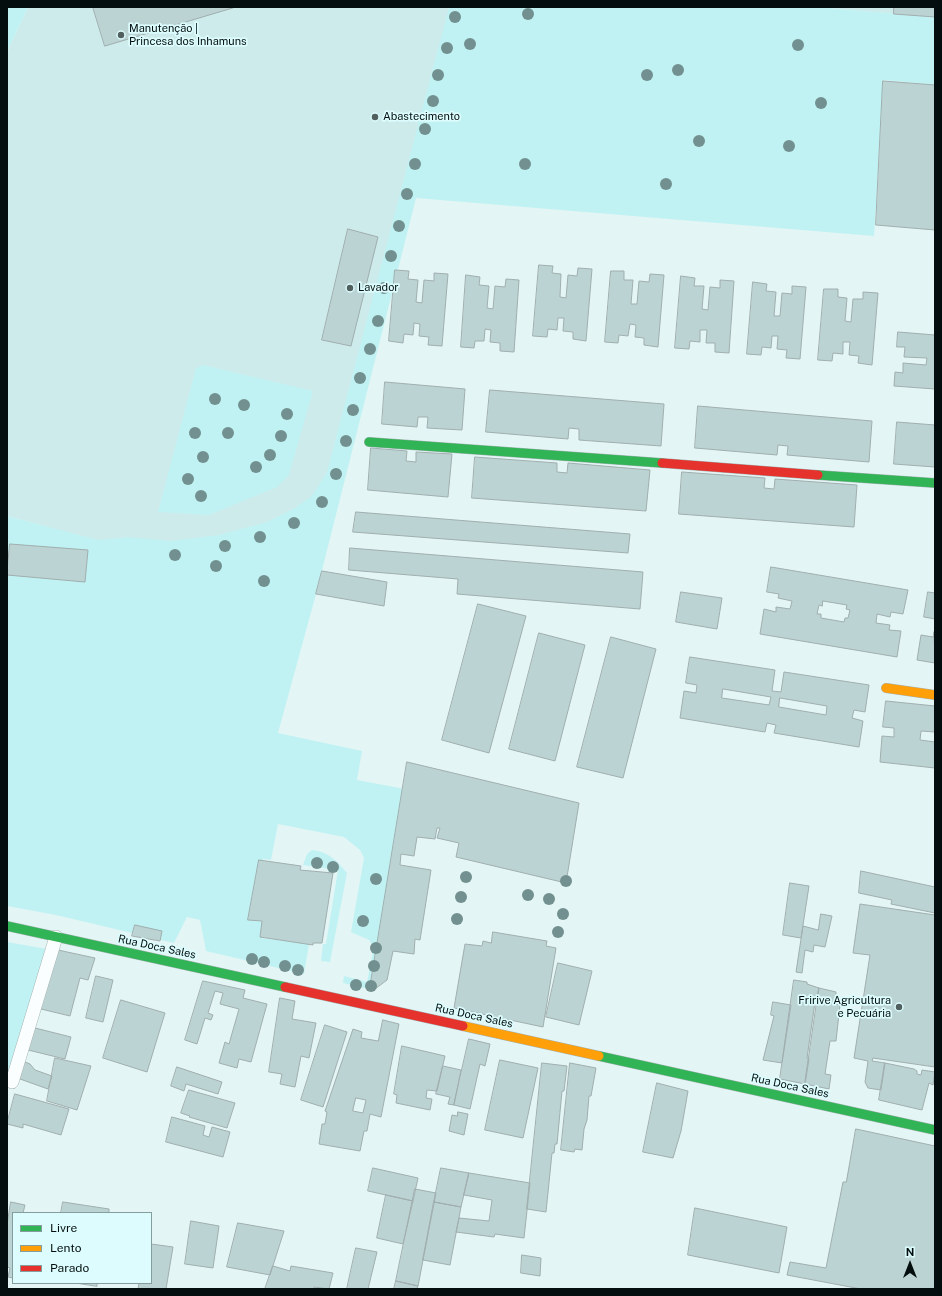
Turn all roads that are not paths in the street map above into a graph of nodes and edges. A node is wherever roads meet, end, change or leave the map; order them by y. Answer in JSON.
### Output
{"nodes":[{"id":1,"x":369,"y":442,"type":"dead end"},
{"id":2,"x":935,"y":483,"type":"edge"},
{"id":3,"x":886,"y":688,"type":"dead end"},
{"id":4,"x":935,"y":695,"type":"edge"},
{"id":5,"x":7,"y":926,"type":"edge"},
{"id":6,"x":56,"y":936,"type":"junction"},
{"id":7,"x":12,"y":1082,"type":"dead end"},
{"id":8,"x":935,"y":1130,"type":"edge"}],
"edges":[{"from":1,"to":2,"type":"street"},
{"from":3,"to":4,"type":"street"},
{"from":5,"to":6,"type":"street","name":"Rua Doca Sales"},
{"from":6,"to":7,"type":"lane"},
{"from":6,"to":8,"type":"street","name":"Rua Doca Sales"}]}
